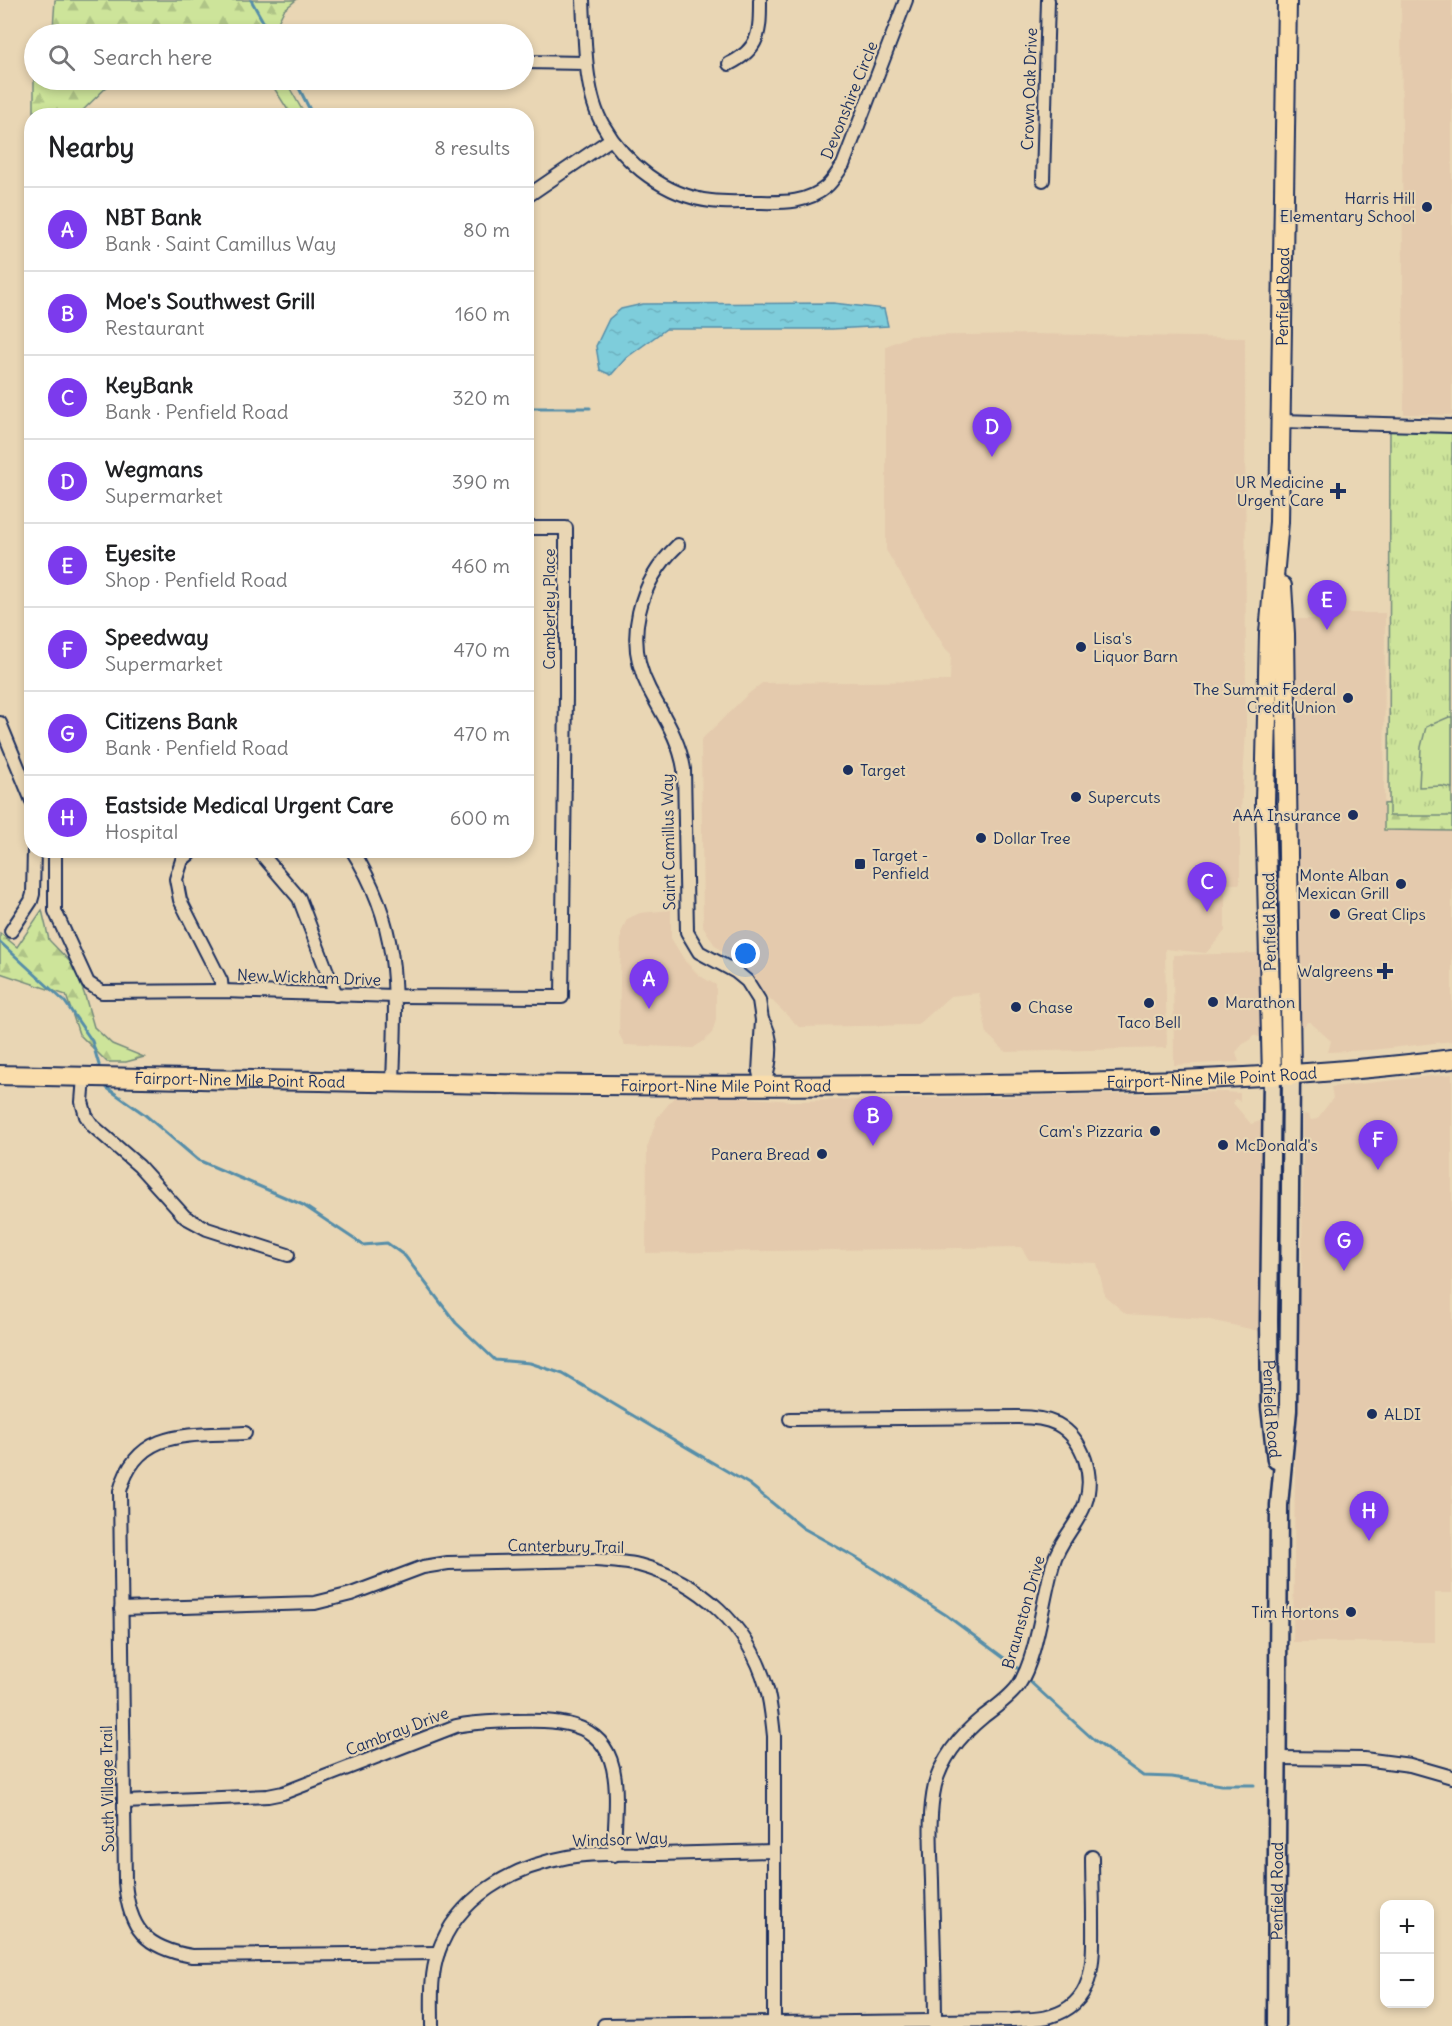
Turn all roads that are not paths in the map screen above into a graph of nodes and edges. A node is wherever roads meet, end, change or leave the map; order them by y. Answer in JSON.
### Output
{"nodes":[{"id":1,"x":583,"y":0,"type":"edge"},
{"id":2,"x":760,"y":0,"type":"edge"},
{"id":3,"x":906,"y":0,"type":"edge"},
{"id":4,"x":1048,"y":0,"type":"edge"},
{"id":5,"x":1287,"y":0,"type":"edge"},
{"id":6,"x":534,"y":62,"type":"edge"},
{"id":7,"x":586,"y":63,"type":"junction"},
{"id":8,"x":729,"y":64,"type":"dead end"},
{"id":9,"x":611,"y":139,"type":"junction"},
{"id":10,"x":1043,"y":180,"type":"dead end"},
{"id":11,"x":534,"y":192,"type":"edge"},
{"id":12,"x":1281,"y":421,"type":"junction"},
{"id":13,"x":1452,"y":426,"type":"edge"},
{"id":14,"x":1279,"y":522,"type":"junction"},
{"id":15,"x":534,"y":528,"type":"edge"},
{"id":16,"x":678,"y":545,"type":"dead end"},
{"id":17,"x":566,"y":694,"type":"joint"},
{"id":18,"x":0,"y":723,"type":"edge"},
{"id":19,"x":24,"y":782,"type":"edge"},
{"id":20,"x":34,"y":858,"type":"edge"},
{"id":21,"x":55,"y":858,"type":"edge"},
{"id":22,"x":184,"y":858,"type":"edge"},
{"id":23,"x":265,"y":858,"type":"edge"},
{"id":24,"x":356,"y":858,"type":"edge"},
{"id":25,"x":11,"y":931,"type":"dead end"},
{"id":26,"x":222,"y":992,"type":"junction"},
{"id":27,"x":336,"y":995,"type":"junction"},
{"id":28,"x":396,"y":996,"type":"junction"},
{"id":29,"x":1452,"y":1059,"type":"edge"},
{"id":30,"x":0,"y":1076,"type":"edge"},
{"id":31,"x":1272,"y":1076,"type":"junction"},
{"id":32,"x":1291,"y":1076,"type":"junction"},
{"id":33,"x":84,"y":1077,"type":"junction"},
{"id":34,"x":393,"y":1082,"type":"junction"},
{"id":35,"x":763,"y":1087,"type":"junction"},
{"id":36,"x":288,"y":1255,"type":"dead end"},
{"id":37,"x":790,"y":1419,"type":"dead end"},
{"id":38,"x":245,"y":1433,"type":"dead end"},
{"id":39,"x":1279,"y":1503,"type":"junction"},
{"id":40,"x":121,"y":1609,"type":"junction"},
{"id":41,"x":1279,"y":1758,"type":"junction"},
{"id":42,"x":1452,"y":1777,"type":"edge"},
{"id":43,"x":124,"y":1802,"type":"junction"},
{"id":44,"x":774,"y":1851,"type":"junction"},
{"id":45,"x":614,"y":1855,"type":"junction"},
{"id":46,"x":1092,"y":1857,"type":"dead end"},
{"id":47,"x":438,"y":1953,"type":"junction"},
{"id":48,"x":774,"y":2023,"type":"junction"},
{"id":49,"x":935,"y":2023,"type":"edge"},
{"id":50,"x":604,"y":2025,"type":"edge"},
{"id":51,"x":432,"y":2026,"type":"edge"},
{"id":52,"x":1275,"y":2026,"type":"edge"}],
"edges":[{"from":1,"to":7,"type":"street","name":"Devonshire Circle"},
{"from":2,"to":8,"type":"street"},
{"from":3,"to":9,"type":"street","name":"Devonshire Circle"},
{"from":4,"to":10,"type":"street","name":"Crown Oak Drive"},
{"from":5,"to":12,"type":"main road","name":"Penfield Road"},
{"from":6,"to":7,"type":"street"},
{"from":7,"to":9,"type":"street","name":"Devonshire Circle"},
{"from":9,"to":11,"type":"street"},
{"from":12,"to":13,"type":"street"},
{"from":12,"to":14,"type":"main road","name":"Penfield Road"},
{"from":14,"to":31,"type":"main road","name":"Penfield Road"},
{"from":14,"to":32,"type":"main road","name":"Penfield Road"},
{"from":15,"to":17,"type":"street","name":"Camberley Place"},
{"from":16,"to":35,"type":"street","name":"Saint Camillus Way"},
{"from":17,"to":28,"type":"street","name":"New Wickham Drive"},
{"from":18,"to":19,"type":"street"},
{"from":20,"to":25,"type":"street"},
{"from":21,"to":26,"type":"street","name":"New Wickham Drive"},
{"from":22,"to":26,"type":"street","name":"New Wickham Drive"},
{"from":23,"to":27,"type":"street"},
{"from":24,"to":28,"type":"street","name":"New Wickham Drive"},
{"from":26,"to":27,"type":"street","name":"New Wickham Drive"},
{"from":27,"to":28,"type":"street","name":"New Wickham Drive"},
{"from":28,"to":34,"type":"street","name":"New Wickham Drive"},
{"from":29,"to":32,"type":"main road","name":"Fairport-Nine Mile Point Road"},
{"from":30,"to":33,"type":"main road","name":"Fairport-Nine Mile Point Road"},
{"from":31,"to":32,"type":"main road","name":"Fairport-Nine Mile Point Road"},
{"from":31,"to":35,"type":"main road","name":"Fairport-Nine Mile Point Road"},
{"from":31,"to":39,"type":"main road","name":"Penfield Road"},
{"from":32,"to":39,"type":"main road","name":"Penfield Road"},
{"from":33,"to":34,"type":"main road","name":"Fairport-Nine Mile Point Road"},
{"from":33,"to":36,"type":"street"},
{"from":34,"to":35,"type":"main road","name":"Fairport-Nine Mile Point Road"},
{"from":37,"to":49,"type":"street","name":"Braunston Drive"},
{"from":38,"to":40,"type":"street","name":"South Village Trail"},
{"from":39,"to":41,"type":"main road","name":"Penfield Road"},
{"from":40,"to":43,"type":"street","name":"South Village Trail"},
{"from":40,"to":44,"type":"street","name":"Canterbury Trail"},
{"from":41,"to":42,"type":"street"},
{"from":41,"to":52,"type":"main road","name":"Penfield Road"},
{"from":43,"to":45,"type":"street","name":"Cambray Drive"},
{"from":43,"to":47,"type":"street","name":"South Village Trail"},
{"from":44,"to":45,"type":"street","name":"Windsor Way"},
{"from":44,"to":48,"type":"street","name":"Canterbury Trail"},
{"from":45,"to":47,"type":"street","name":"Windsor Way"},
{"from":46,"to":49,"type":"street"},
{"from":47,"to":51,"type":"street","name":"Windsor Way"},
{"from":48,"to":49,"type":"street"},
{"from":48,"to":50,"type":"street"}]}
